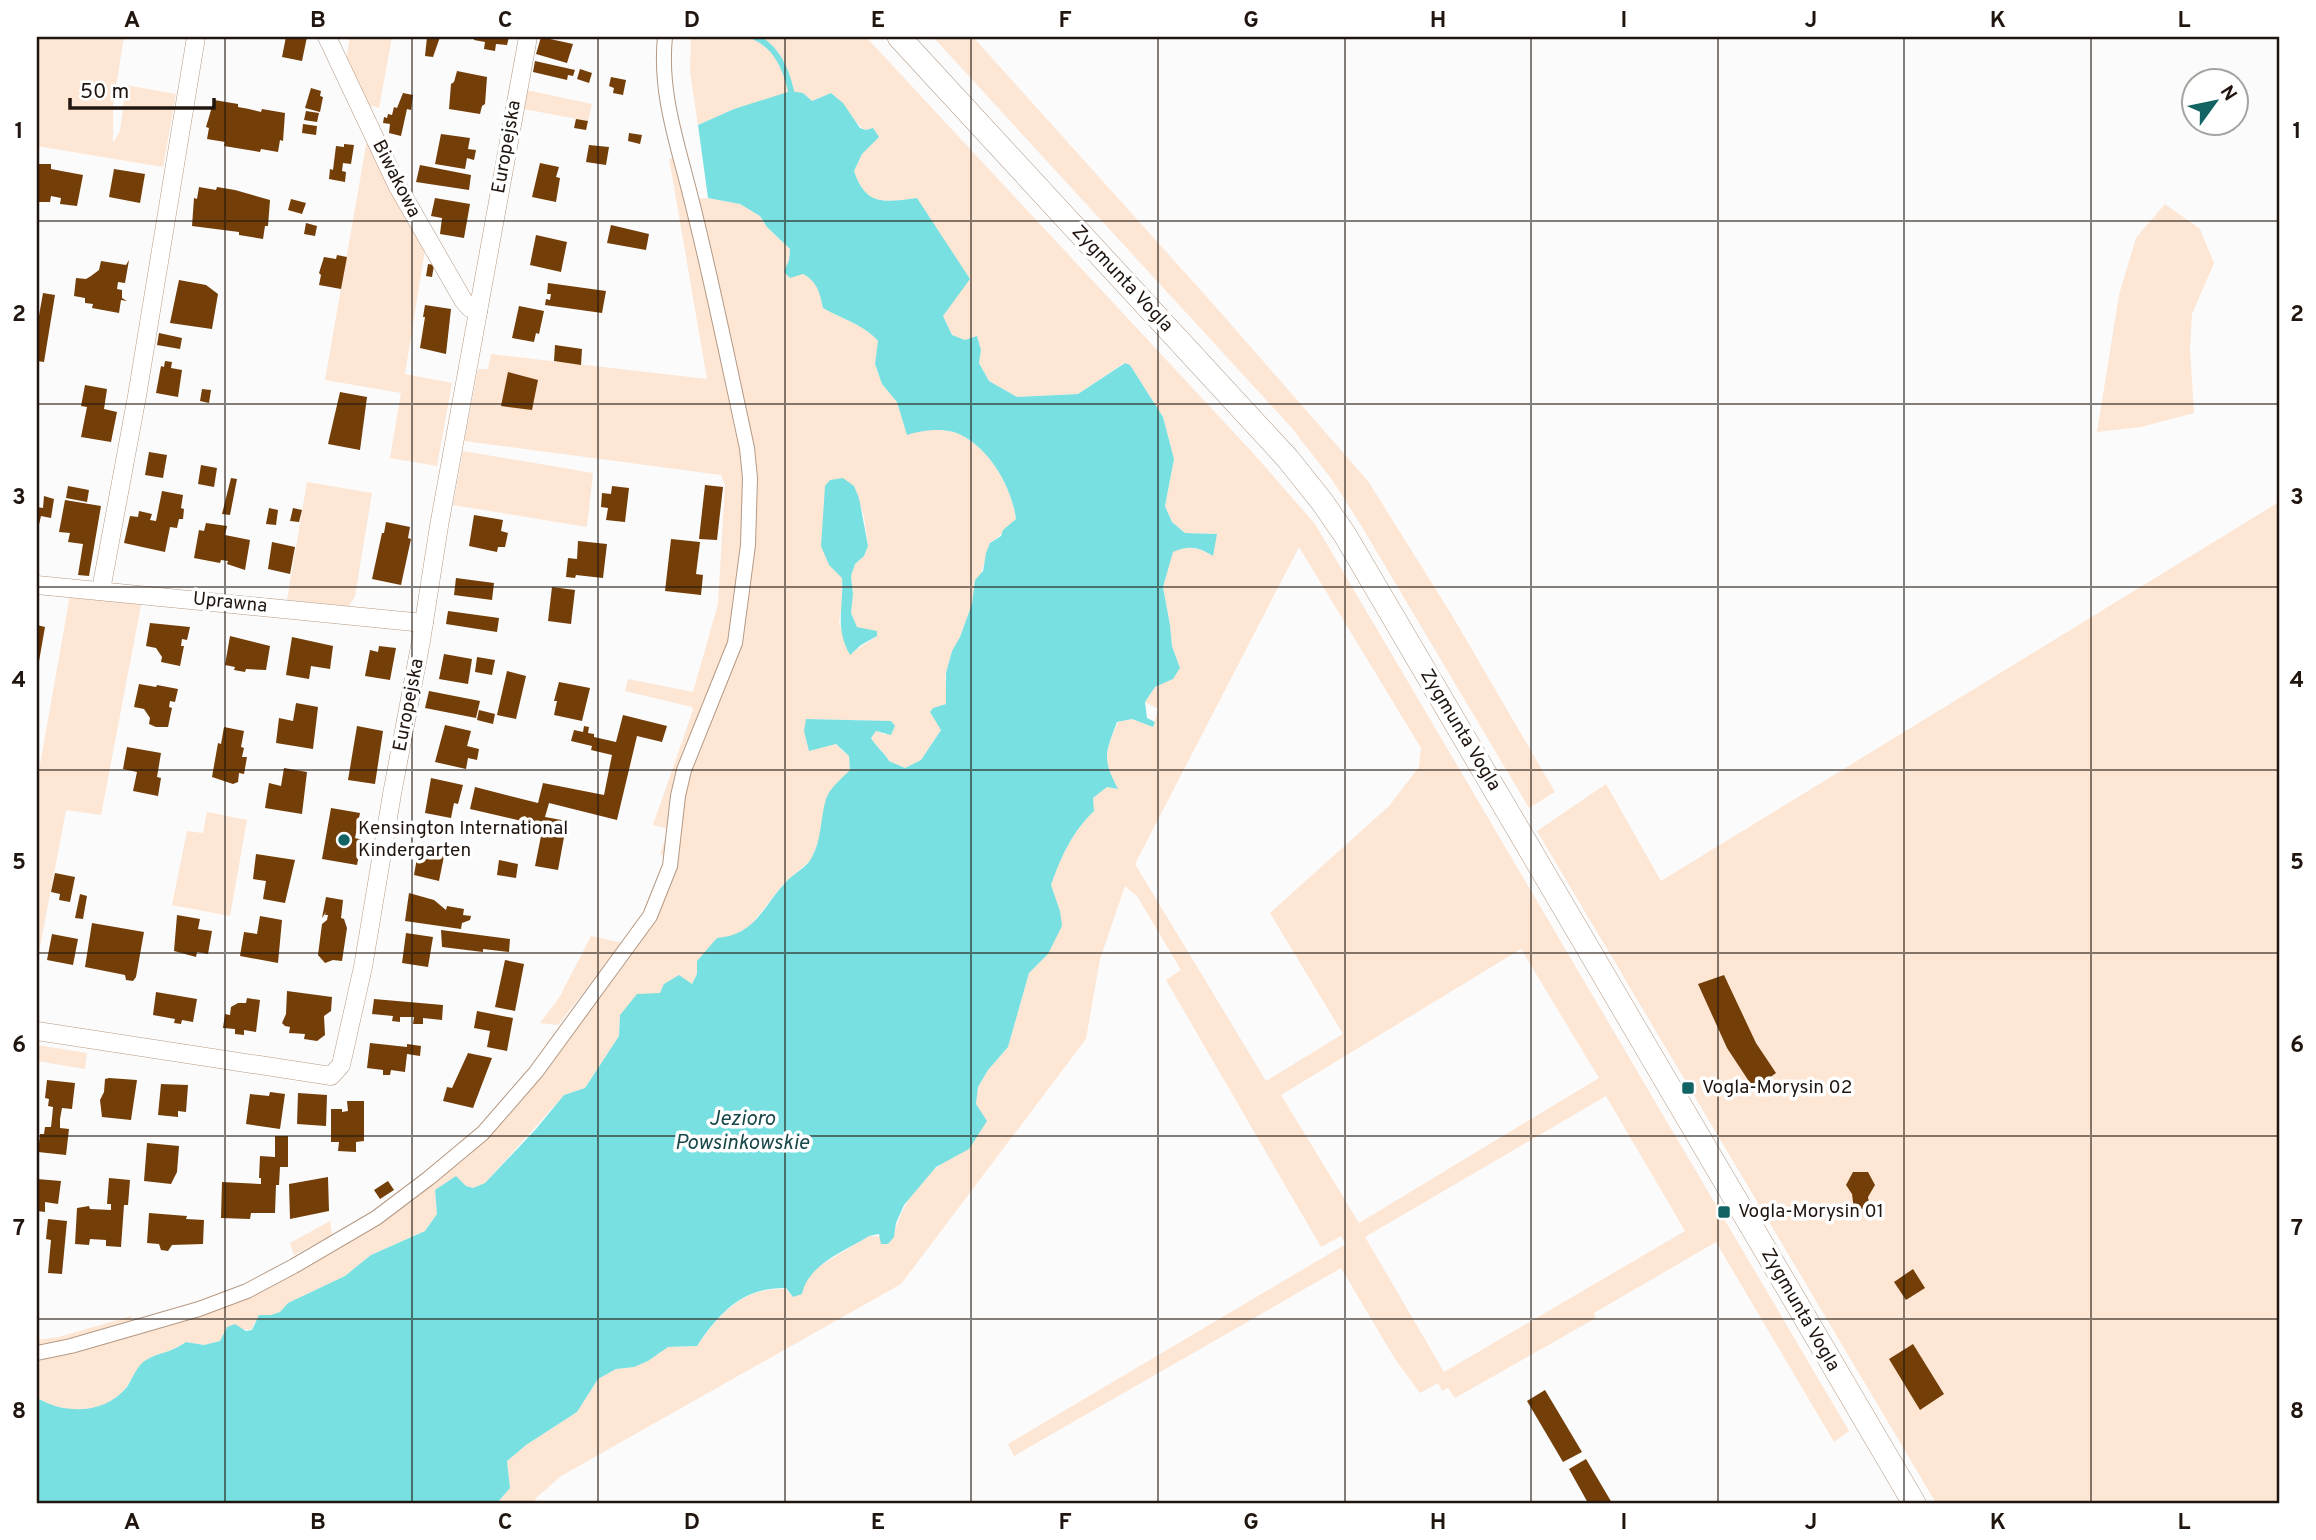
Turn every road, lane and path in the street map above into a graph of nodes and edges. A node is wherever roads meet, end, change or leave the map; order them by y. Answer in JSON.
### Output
{"nodes":[{"id":1,"x":196,"y":37,"type":"edge"},
{"id":2,"x":327,"y":37,"type":"edge"},
{"id":3,"x":527,"y":37,"type":"edge"},
{"id":4,"x":665,"y":37,"type":"edge"},
{"id":5,"x":899,"y":37,"type":"edge"},
{"id":6,"x":478,"y":311,"type":"junction"},
{"id":7,"x":37,"y":584,"type":"edge"},
{"id":8,"x":102,"y":590,"type":"junction"},
{"id":9,"x":424,"y":623,"type":"junction"},
{"id":10,"x":37,"y":1031,"type":"edge"},
{"id":11,"x":37,"y":1353,"type":"edge"},
{"id":12,"x":1914,"y":1503,"type":"edge"}],
"edges":[{"from":1,"to":8,"type":"street"},
{"from":2,"to":6,"type":"street","name":"Biwakowa"},
{"from":3,"to":6,"type":"street","name":"Europejska"},
{"from":4,"to":11,"type":"street"},
{"from":5,"to":12,"type":"street","name":"Zygmunta Vogla"},
{"from":6,"to":9,"type":"street","name":"Europejska"},
{"from":7,"to":8,"type":"street","name":"Uprawna"},
{"from":8,"to":9,"type":"street","name":"Uprawna"},
{"from":9,"to":10,"type":"street","name":"Europejska"}]}
